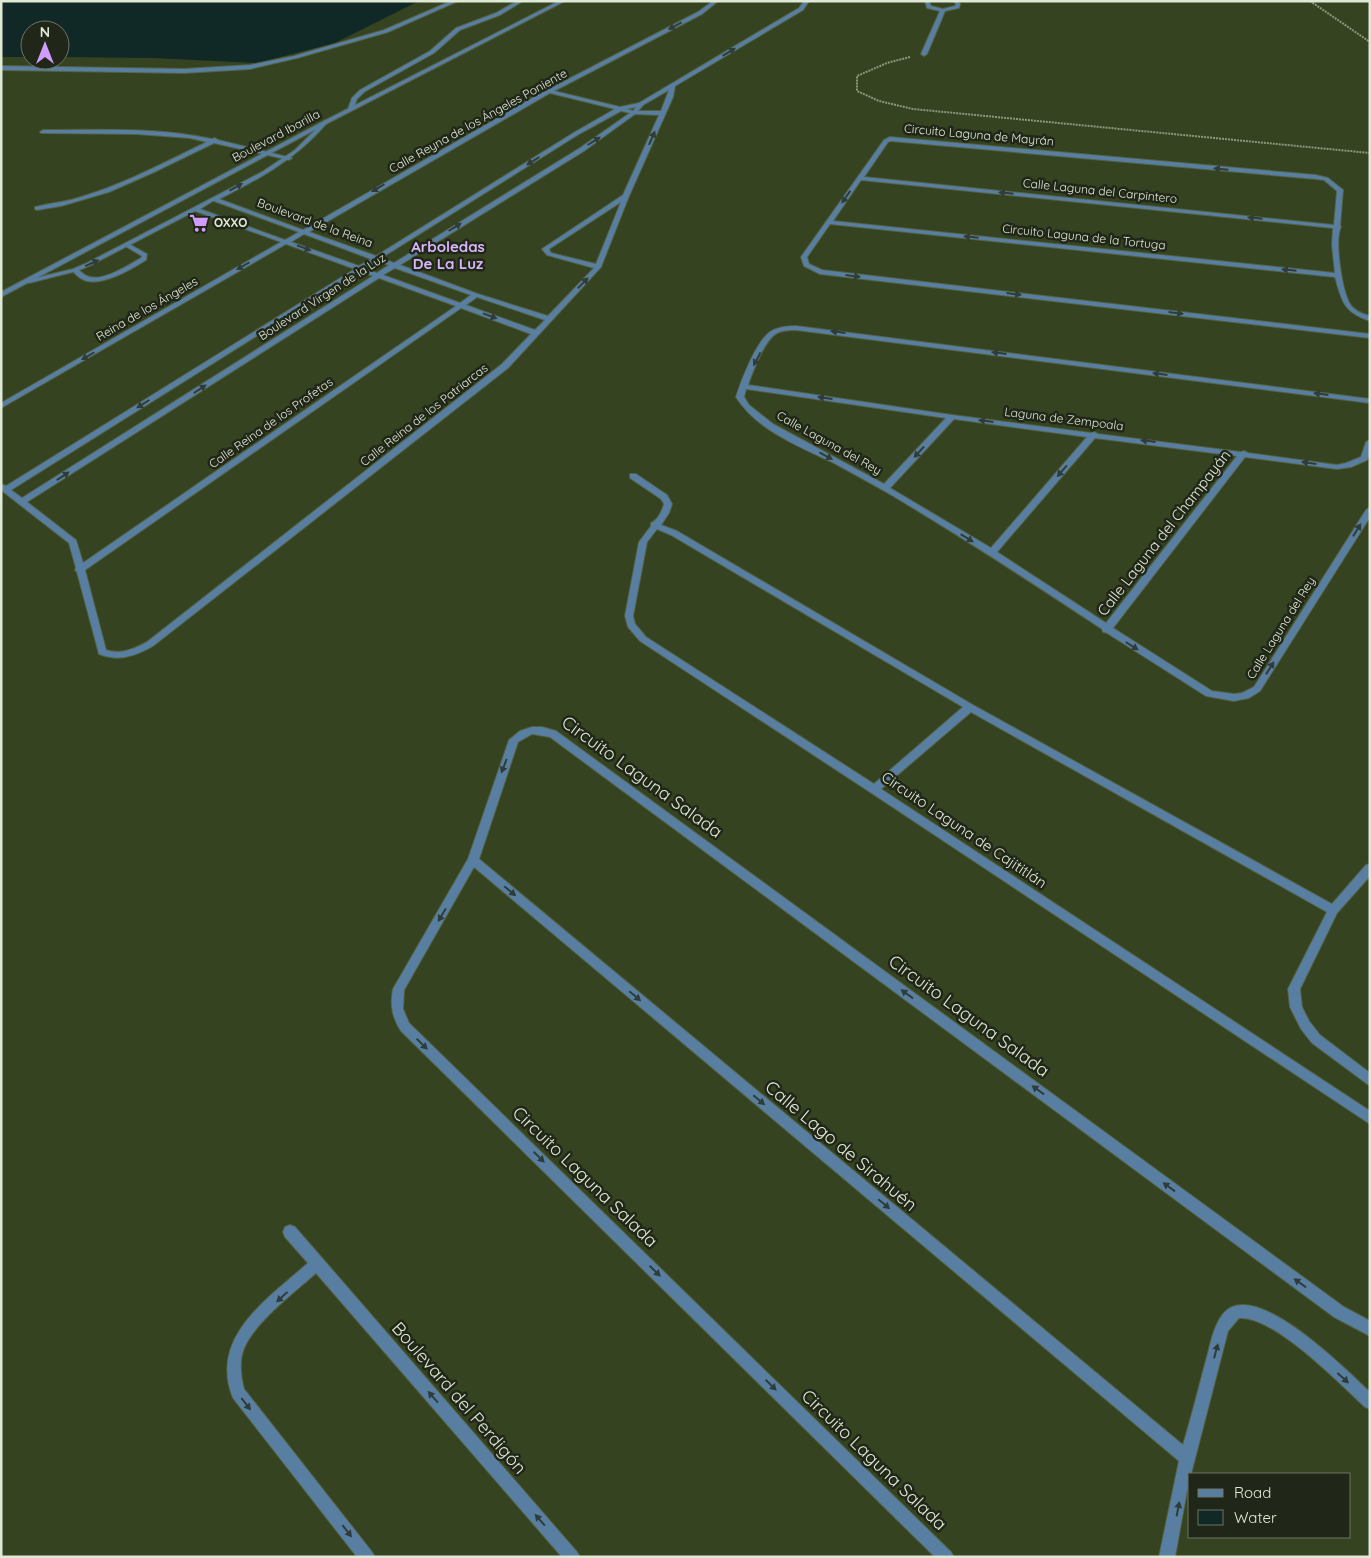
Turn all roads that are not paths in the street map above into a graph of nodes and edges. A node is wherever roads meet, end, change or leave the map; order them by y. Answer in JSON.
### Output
{"nodes":[{"id":1,"x":456,"y":1,"type":"edge"},
{"id":2,"x":521,"y":1,"type":"edge"},
{"id":3,"x":563,"y":1,"type":"edge"},
{"id":4,"x":716,"y":1,"type":"edge"},
{"id":5,"x":807,"y":1,"type":"edge"},
{"id":6,"x":927,"y":1,"type":"edge"},
{"id":7,"x":955,"y":1,"type":"edge"},
{"id":8,"x":943,"y":10,"type":"junction"},
{"id":9,"x":924,"y":54,"type":"road end"},
{"id":10,"x":1,"y":68,"type":"edge"},
{"id":11,"x":672,"y":86,"type":"junction"},
{"id":12,"x":549,"y":91,"type":"junction"},
{"id":13,"x":641,"y":104,"type":"junction"},
{"id":14,"x":351,"y":109,"type":"junction"},
{"id":15,"x":620,"y":109,"type":"junction"},
{"id":16,"x":636,"y":113,"type":"junction"},
{"id":17,"x":662,"y":113,"type":"junction"},
{"id":18,"x":324,"y":123,"type":"junction"},
{"id":19,"x":43,"y":132,"type":"dead end"},
{"id":20,"x":215,"y":140,"type":"junction"},
{"id":21,"x":268,"y":153,"type":"junction"},
{"id":22,"x":289,"y":158,"type":"junction"},
{"id":23,"x":859,"y":178,"type":"junction"},
{"id":24,"x":626,"y":196,"type":"junction"},
{"id":25,"x":214,"y":199,"type":"junction"},
{"id":26,"x":37,"y":208,"type":"dead end"},
{"id":27,"x":195,"y":209,"type":"junction"},
{"id":28,"x":828,"y":222,"type":"junction"},
{"id":29,"x":1338,"y":227,"type":"junction"},
{"id":30,"x":304,"y":231,"type":"junction"},
{"id":31,"x":285,"y":241,"type":"junction"},
{"id":32,"x":127,"y":245,"type":"junction"},
{"id":33,"x":378,"y":258,"type":"junction"},
{"id":34,"x":395,"y":264,"type":"junction"},
{"id":35,"x":598,"y":267,"type":"junction"},
{"id":36,"x":361,"y":269,"type":"junction"},
{"id":37,"x":75,"y":270,"type":"junction"},
{"id":38,"x":378,"y":275,"type":"junction"},
{"id":39,"x":1338,"y":275,"type":"junction"},
{"id":40,"x":29,"y":281,"type":"junction"},
{"id":41,"x":1,"y":295,"type":"edge"},
{"id":42,"x":476,"y":295,"type":"junction"},
{"id":43,"x":460,"y":305,"type":"junction"},
{"id":44,"x":549,"y":318,"type":"junction"},
{"id":45,"x":1370,"y":319,"type":"edge"},
{"id":46,"x":536,"y":334,"type":"junction"},
{"id":47,"x":1370,"y":336,"type":"edge"},
{"id":48,"x":743,"y":386,"type":"junction"},
{"id":49,"x":1370,"y":401,"type":"edge"},
{"id":50,"x":1,"y":406,"type":"edge"},
{"id":51,"x":952,"y":417,"type":"junction"},
{"id":52,"x":1094,"y":434,"type":"junction"},
{"id":53,"x":1370,"y":442,"type":"edge"},
{"id":54,"x":1244,"y":453,"type":"junction"},
{"id":55,"x":633,"y":476,"type":"dead end"},
{"id":56,"x":4,"y":488,"type":"edge"},
{"id":57,"x":885,"y":488,"type":"junction"},
{"id":58,"x":22,"y":502,"type":"junction"},
{"id":59,"x":1370,"y":510,"type":"edge"},
{"id":60,"x":654,"y":525,"type":"junction"},
{"id":61,"x":991,"y":553,"type":"junction"},
{"id":62,"x":79,"y":570,"type":"junction"},
{"id":63,"x":1106,"y":630,"type":"junction"},
{"id":64,"x":970,"y":707,"type":"junction"},
{"id":65,"x":874,"y":789,"type":"junction"},
{"id":66,"x":472,"y":860,"type":"junction"},
{"id":67,"x":1370,"y":868,"type":"edge"},
{"id":68,"x":1334,"y":910,"type":"junction"},
{"id":69,"x":1370,"y":1080,"type":"edge"},
{"id":70,"x":1370,"y":1118,"type":"edge"},
{"id":71,"x":290,"y":1232,"type":"dead end"},
{"id":72,"x":317,"y":1263,"type":"junction"},
{"id":73,"x":1370,"y":1329,"type":"edge"},
{"id":74,"x":1370,"y":1402,"type":"edge"},
{"id":75,"x":1187,"y":1458,"type":"junction"},
{"id":76,"x":366,"y":1557,"type":"edge"},
{"id":77,"x":572,"y":1557,"type":"edge"},
{"id":78,"x":946,"y":1557,"type":"edge"},
{"id":79,"x":1167,"y":1557,"type":"edge"}],
"edges":[{"from":1,"to":10,"type":"street"},
{"from":2,"to":14,"type":"street"},
{"from":3,"to":14,"type":"street","name":"Boulevard Ibarilla"},
{"from":4,"to":12,"type":"street","name":"Calle Reyna de los Ángeles Poniente","one_way":true},
{"from":11,"to":5,"type":"street","one_way":true},
{"from":6,"to":8,"type":"street"},
{"from":7,"to":8,"type":"street"},
{"from":8,"to":9,"type":"street"},
{"from":11,"to":13,"type":"street"},
{"from":11,"to":17,"type":"street","name":"Calle Reina de los Patriarcas"},
{"from":12,"to":15,"type":"street"},
{"from":12,"to":30,"type":"street","name":"Calle Reyna de los Ángeles Poniente","one_way":true},
{"from":13,"to":15,"type":"street"},
{"from":13,"to":16,"type":"street"},
{"from":14,"to":18,"type":"street","name":"Boulevard Ibarilla"},
{"from":15,"to":16,"type":"street"},
{"from":15,"to":33,"type":"street","name":"Boulevard Virgen de la Luz","one_way":true},
{"from":16,"to":17,"type":"street"},
{"from":34,"to":16,"type":"street","name":"Boulevard Virgen de la Luz","one_way":true},
{"from":24,"to":17,"type":"street","name":"Calle Reina de los Patriarcas","one_way":true},
{"from":18,"to":21,"type":"street","name":"Boulevard Ibarilla"},
{"from":18,"to":22,"type":"street"},
{"from":19,"to":20,"type":"street"},
{"from":20,"to":21,"type":"street"},
{"from":20,"to":26,"type":"street"},
{"from":21,"to":22,"type":"street"},
{"from":21,"to":40,"type":"street","name":"Boulevard Ibarilla"},
{"from":25,"to":22,"type":"street","one_way":true},
{"from":23,"to":28,"type":"street","name":"Circuito Laguna de Mayrán","one_way":true},
{"from":29,"to":23,"type":"street","name":"Calle Laguna del Carpintero","one_way":true},
{"from":29,"to":23,"type":"street","name":"Circuito Laguna de Mayrán","one_way":true},
{"from":24,"to":35,"type":"street","name":"Calle Reina de los Patriarcas"},
{"from":24,"to":35,"type":"street"},
{"from":25,"to":27,"type":"street"},
{"from":25,"to":30,"type":"street","name":"Boulevard de la Reina"},
{"from":27,"to":31,"type":"street","name":"Boulevard de la Reina"},
{"from":27,"to":32,"type":"street"},
{"from":39,"to":28,"type":"street","name":"Circuito Laguna de la Tortuga","one_way":true},
{"from":28,"to":47,"type":"street","name":"Circuito Laguna de Mayrán","one_way":true},
{"from":29,"to":39,"type":"street","name":"Circuito Laguna de Mayrán"},
{"from":30,"to":31,"type":"street","name":"Reina de los Ángeles"},
{"from":30,"to":33,"type":"street","name":"Boulevard de la Reina"},
{"from":31,"to":36,"type":"street","name":"Boulevard de la Reina","one_way":true},
{"from":31,"to":50,"type":"street","name":"Reina de los Ángeles","one_way":true},
{"from":37,"to":32,"type":"street","one_way":true},
{"from":32,"to":37,"type":"street"},
{"from":33,"to":34,"type":"street","name":"Boulevard de la Reina"},
{"from":33,"to":36,"type":"street","name":"Boulevard Virgen de la Luz"},
{"from":34,"to":38,"type":"street","name":"Boulevard Virgen de la Luz"},
{"from":34,"to":42,"type":"street","name":"Boulevard de la Reina"},
{"from":44,"to":35,"type":"street","name":"Calle Reina de los Patriarcas","one_way":true},
{"from":36,"to":38,"type":"street","name":"Boulevard de la Reina"},
{"from":36,"to":56,"type":"street","name":"Boulevard Virgen de la Luz","one_way":true},
{"from":37,"to":40,"type":"street"},
{"from":38,"to":43,"type":"street","name":"Boulevard de la Reina"},
{"from":58,"to":38,"type":"street","name":"Boulevard Virgen de la Luz","one_way":true},
{"from":39,"to":45,"type":"street","name":"Circuito Laguna de Mayrán"},
{"from":40,"to":41,"type":"street","name":"Boulevard Ibarilla"},
{"from":42,"to":43,"type":"street","name":"Calle Reina de los Profetas"},
{"from":42,"to":44,"type":"street","name":"Boulevard de la Reina"},
{"from":43,"to":46,"type":"street","name":"Boulevard de la Reina","one_way":true},
{"from":43,"to":62,"type":"street","name":"Calle Reina de los Profetas"},
{"from":44,"to":46,"type":"street","name":"Calle Reina de los Patriarcas"},
{"from":46,"to":62,"type":"street","name":"Calle Reina de los Patriarcas"},
{"from":49,"to":48,"type":"street","one_way":true},
{"from":51,"to":48,"type":"street","name":"Laguna de Zempoala","one_way":true},
{"from":48,"to":57,"type":"street","name":"Calle Laguna del Rey","one_way":true},
{"from":52,"to":51,"type":"street","name":"Laguna de Zempoala","one_way":true},
{"from":51,"to":57,"type":"street","one_way":true},
{"from":54,"to":52,"type":"street","name":"Laguna de Zempoala","one_way":true},
{"from":52,"to":61,"type":"street","one_way":true},
{"from":53,"to":54,"type":"street","name":"Laguna de Zempoala","one_way":true},
{"from":54,"to":63,"type":"street","name":"Calle Laguna del Champayán"},
{"from":55,"to":60,"type":"street","name":"Circuito Laguna de Cajititlán"},
{"from":56,"to":58,"type":"street"},
{"from":57,"to":61,"type":"street","name":"Calle Laguna del Rey","one_way":true},
{"from":58,"to":62,"type":"street"},
{"from":63,"to":59,"type":"street","name":"Calle Laguna del Rey","one_way":true},
{"from":60,"to":64,"type":"street"},
{"from":60,"to":65,"type":"street","name":"Circuito Laguna de Cajititlán"},
{"from":61,"to":63,"type":"street","name":"Calle Laguna del Rey"},
{"from":64,"to":65,"type":"street"},
{"from":64,"to":68,"type":"street"},
{"from":65,"to":70,"type":"street","name":"Circuito Laguna de Cajititlán"},
{"from":73,"to":66,"type":"street","name":"Circuito Laguna Salada","one_way":true},
{"from":66,"to":75,"type":"street","name":"Calle Lago de Sirahuén","one_way":true},
{"from":66,"to":78,"type":"street","name":"Circuito Laguna Salada","one_way":true},
{"from":67,"to":68,"type":"street"},
{"from":68,"to":69,"type":"street"},
{"from":71,"to":72,"type":"street","name":"Boulevard del Perdigón"},
{"from":72,"to":76,"type":"street","one_way":true},
{"from":77,"to":72,"type":"street","name":"Boulevard del Perdigón","one_way":true},
{"from":75,"to":74,"type":"street","one_way":true},
{"from":79,"to":75,"type":"street","one_way":true}]}
